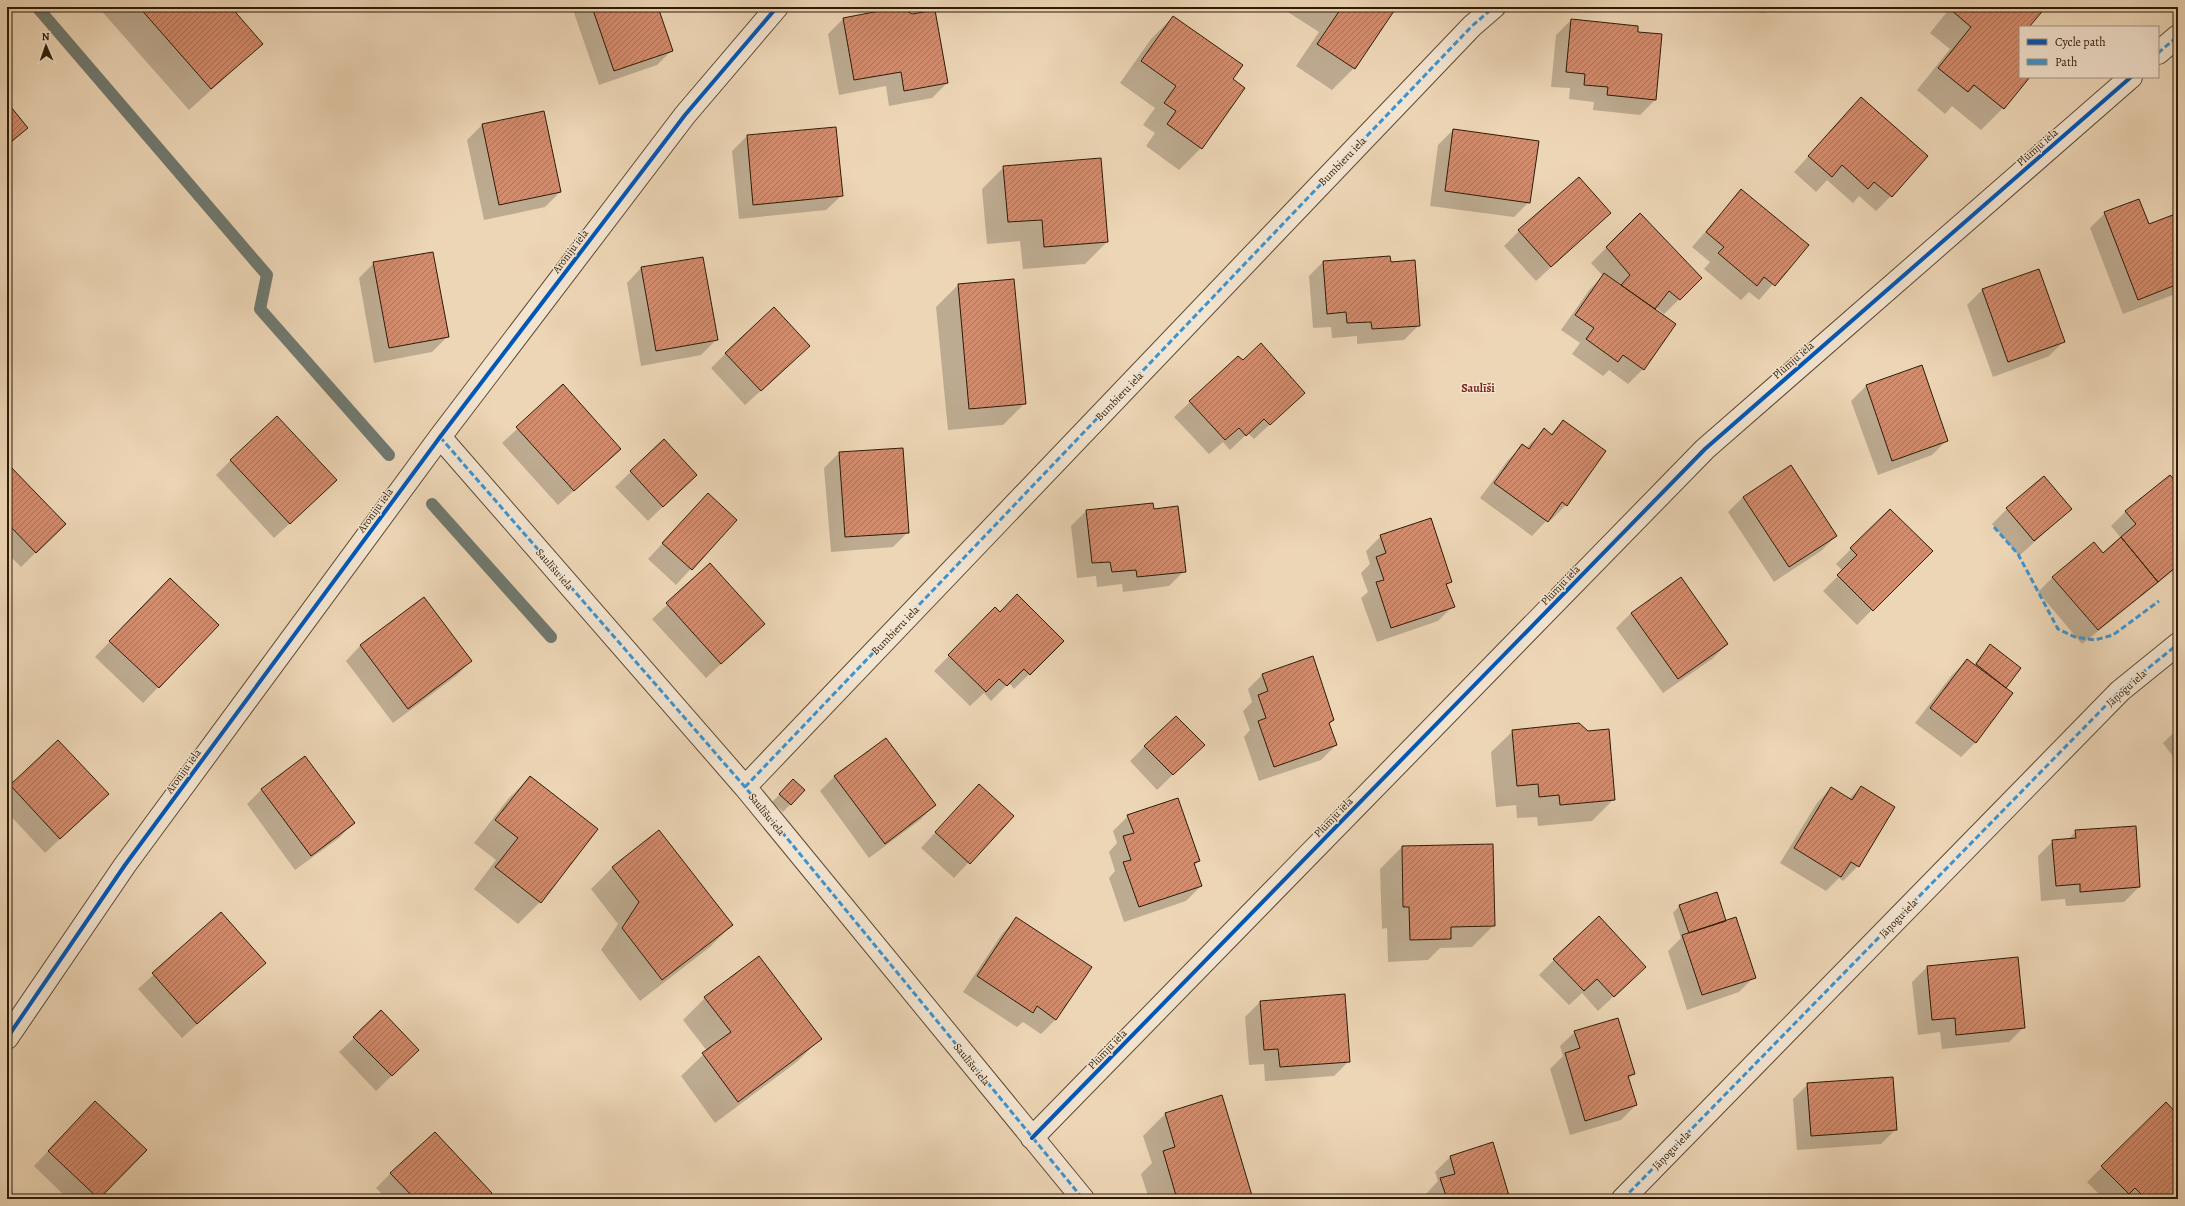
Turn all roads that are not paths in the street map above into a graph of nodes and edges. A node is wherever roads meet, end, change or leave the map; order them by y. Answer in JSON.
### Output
{"nodes":[{"id":1,"x":777,"y":7,"type":"edge"},
{"id":2,"x":1494,"y":7,"type":"edge"},
{"id":3,"x":2178,"y":36,"type":"edge"},
{"id":4,"x":2159,"y":52,"type":"edge"},
{"id":5,"x":2130,"y":78,"type":"edge"},
{"id":6,"x":440,"y":437,"type":"junction"},
{"id":7,"x":2178,"y":644,"type":"edge"},
{"id":8,"x":745,"y":787,"type":"junction"},
{"id":9,"x":7,"y":1038,"type":"edge"},
{"id":10,"x":1032,"y":1138,"type":"junction"},
{"id":11,"x":1083,"y":1199,"type":"edge"},
{"id":12,"x":1623,"y":1199,"type":"edge"}],
"edges":[{"from":1,"to":6,"type":"street","name":"Aroniju iela"},
{"from":2,"to":8,"type":"street","name":"Bumbieru iela"},
{"from":3,"to":4,"type":"street"},
{"from":5,"to":10,"type":"street","name":"Plūmju iela"},
{"from":6,"to":8,"type":"street","name":"Saulīšu iela"},
{"from":6,"to":9,"type":"street","name":"Aroniju iela"},
{"from":7,"to":12,"type":"street","name":"Jāņogu iela"},
{"from":8,"to":10,"type":"street","name":"Saulīšu iela"},
{"from":10,"to":11,"type":"street","name":"Saulīšu iela"}]}
